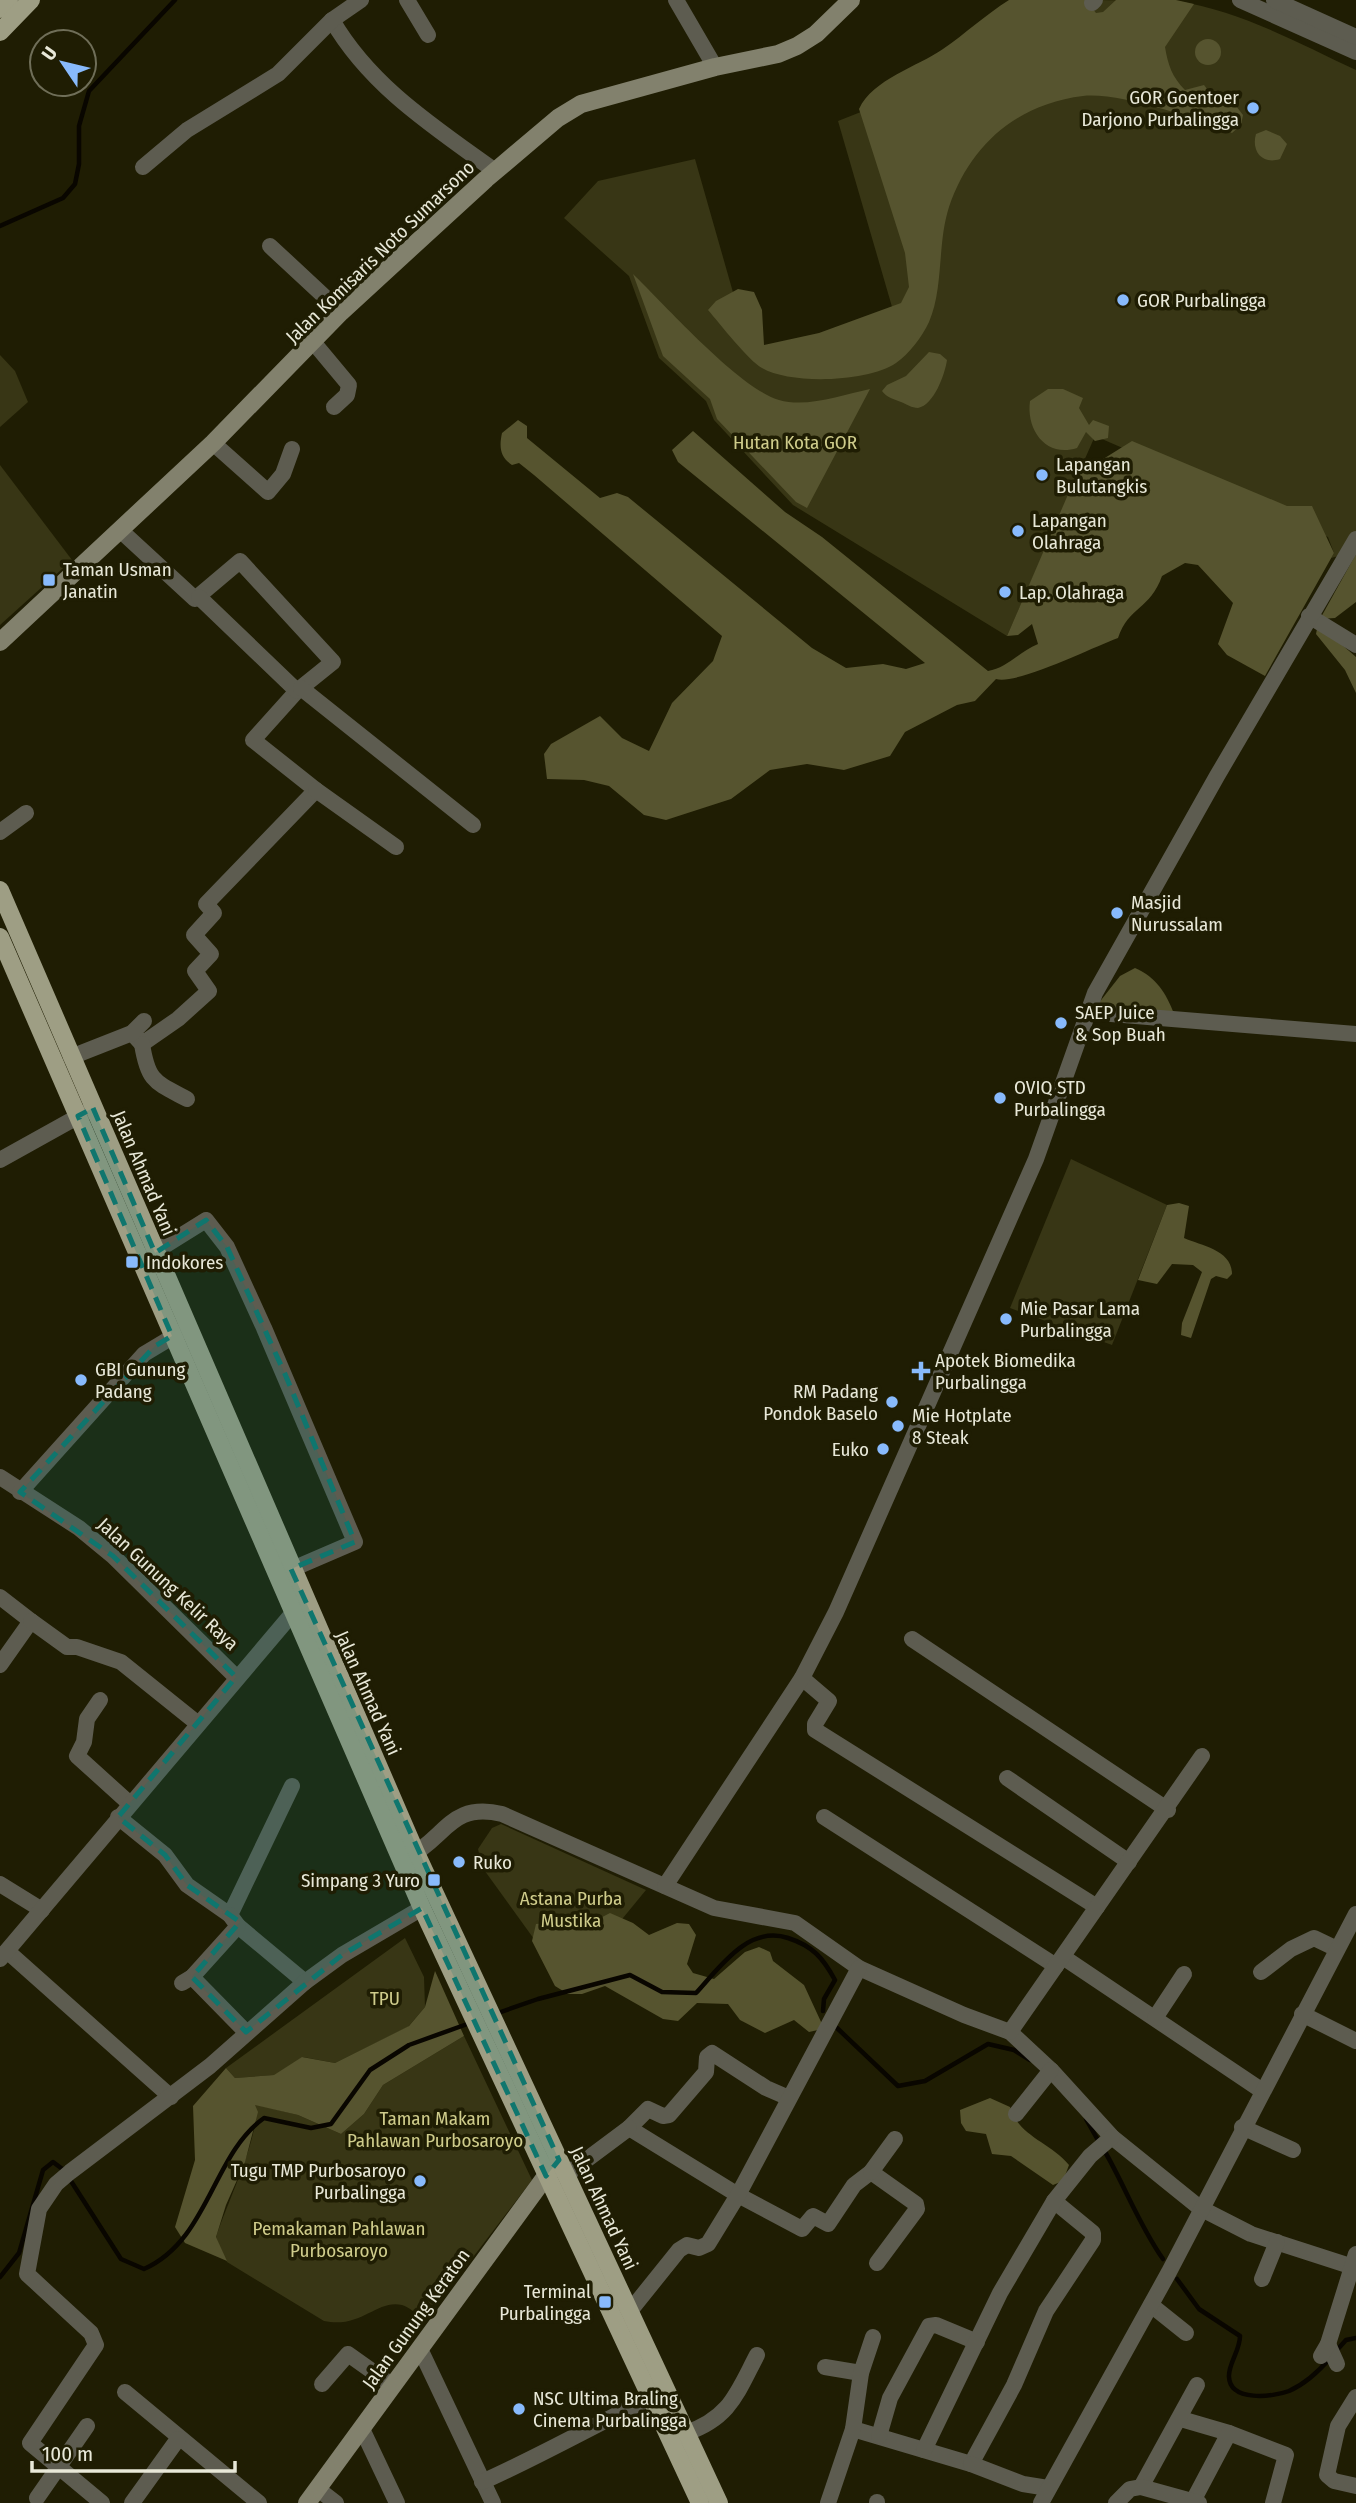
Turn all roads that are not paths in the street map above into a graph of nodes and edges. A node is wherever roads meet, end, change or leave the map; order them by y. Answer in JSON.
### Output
{"nodes":[{"id":1,"x":9,"y":0,"type":"edge"},
{"id":2,"x":31,"y":0,"type":"edge"},
{"id":3,"x":361,"y":0,"type":"edge"},
{"id":4,"x":407,"y":0,"type":"edge"},
{"id":5,"x":676,"y":0,"type":"edge"},
{"id":6,"x":851,"y":0,"type":"edge"},
{"id":7,"x":1240,"y":0,"type":"edge"},
{"id":8,"x":1274,"y":0,"type":"edge"},
{"id":9,"x":0,"y":9,"type":"edge"},
{"id":10,"x":332,"y":20,"type":"junction"},
{"id":11,"x":0,"y":32,"type":"edge"},
{"id":12,"x":428,"y":35,"type":"dead end"},
{"id":13,"x":1356,"y":37,"type":"edge"},
{"id":14,"x":1356,"y":52,"type":"edge"},
{"id":15,"x":715,"y":67,"type":"junction"},
{"id":16,"x":143,"y":167,"type":"dead end"},
{"id":17,"x":495,"y":171,"type":"junction"},
{"id":18,"x":270,"y":246,"type":"dead end"},
{"id":19,"x":341,"y":312,"type":"junction"},
{"id":20,"x":314,"y":343,"type":"junction"},
{"id":21,"x":334,"y":407,"type":"dead end"},
{"id":22,"x":213,"y":443,"type":"junction"},
{"id":23,"x":292,"y":449,"type":"dead end"},
{"id":24,"x":120,"y":530,"type":"junction"},
{"id":25,"x":1356,"y":539,"type":"edge"},
{"id":26,"x":199,"y":597,"type":"junction"},
{"id":27,"x":1309,"y":616,"type":"junction"},
{"id":28,"x":0,"y":642,"type":"edge"},
{"id":29,"x":1356,"y":645,"type":"edge"},
{"id":30,"x":299,"y":690,"type":"junction"},
{"id":31,"x":316,"y":790,"type":"junction"},
{"id":32,"x":26,"y":813,"type":"dead end"},
{"id":33,"x":473,"y":825,"type":"dead end"},
{"id":34,"x":0,"y":832,"type":"edge"},
{"id":35,"x":396,"y":848,"type":"dead end"},
{"id":36,"x":0,"y":890,"type":"edge"},
{"id":37,"x":0,"y":937,"type":"edge"},
{"id":38,"x":1087,"y":1012,"type":"junction"},
{"id":39,"x":144,"y":1021,"type":"dead end"},
{"id":40,"x":1356,"y":1034,"type":"edge"},
{"id":41,"x":137,"y":1039,"type":"junction"},
{"id":42,"x":71,"y":1057,"type":"junction"},
{"id":43,"x":187,"y":1099,"type":"dead end"},
{"id":44,"x":86,"y":1112,"type":"junction"},
{"id":45,"x":0,"y":1160,"type":"edge"},
{"id":46,"x":146,"y":1252,"type":"junction"},
{"id":47,"x":180,"y":1332,"type":"junction"},
{"id":48,"x":0,"y":1477,"type":"edge"},
{"id":49,"x":20,"y":1492,"type":"junction"},
{"id":50,"x":284,"y":1573,"type":"junction"},
{"id":51,"x":0,"y":1597,"type":"edge"},
{"id":52,"x":292,"y":1614,"type":"junction"},
{"id":53,"x":31,"y":1621,"type":"junction"},
{"id":54,"x":912,"y":1639,"type":"dead end"},
{"id":55,"x":0,"y":1665,"type":"edge"},
{"id":56,"x":236,"y":1677,"type":"junction"},
{"id":57,"x":802,"y":1678,"type":"junction"},
{"id":58,"x":100,"y":1700,"type":"dead end"},
{"id":59,"x":197,"y":1723,"type":"junction"},
{"id":60,"x":1202,"y":1756,"type":"dead end"},
{"id":61,"x":1007,"y":1778,"type":"dead end"},
{"id":62,"x":292,"y":1786,"type":"dead end"},
{"id":63,"x":129,"y":1804,"type":"junction"},
{"id":64,"x":1168,"y":1810,"type":"junction"},
{"id":65,"x":118,"y":1817,"type":"junction"},
{"id":66,"x":824,"y":1817,"type":"dead end"},
{"id":67,"x":409,"y":1857,"type":"junction"},
{"id":68,"x":1129,"y":1862,"type":"junction"},
{"id":69,"x":0,"y":1884,"type":"edge"},
{"id":70,"x":665,"y":1886,"type":"junction"},
{"id":71,"x":1097,"y":1907,"type":"junction"},
{"id":72,"x":422,"y":1908,"type":"junction"},
{"id":73,"x":42,"y":1910,"type":"junction"},
{"id":74,"x":1356,"y":1914,"type":"edge"},
{"id":75,"x":234,"y":1920,"type":"junction"},
{"id":76,"x":1346,"y":1943,"type":"edge"},
{"id":77,"x":4,"y":1955,"type":"edge"},
{"id":78,"x":1059,"y":1962,"type":"junction"},
{"id":79,"x":859,"y":1968,"type":"junction"},
{"id":80,"x":1261,"y":1972,"type":"dead end"},
{"id":81,"x":1184,"y":1974,"type":"dead end"},
{"id":82,"x":305,"y":1982,"type":"junction"},
{"id":83,"x":1302,"y":2014,"type":"junction"},
{"id":84,"x":1155,"y":2018,"type":"junction"},
{"id":85,"x":246,"y":2032,"type":"junction"},
{"id":86,"x":1010,"y":2032,"type":"junction"},
{"id":87,"x":1356,"y":2041,"type":"edge"},
{"id":88,"x":1048,"y":2073,"type":"junction"},
{"id":89,"x":1261,"y":2090,"type":"junction"},
{"id":90,"x":171,"y":2096,"type":"junction"},
{"id":91,"x":789,"y":2098,"type":"junction"},
{"id":92,"x":1016,"y":2115,"type":"dead end"},
{"id":93,"x":1242,"y":2127,"type":"junction"},
{"id":94,"x":629,"y":2128,"type":"junction"},
{"id":95,"x":895,"y":2139,"type":"dead end"},
{"id":96,"x":1109,"y":2139,"type":"junction"},
{"id":97,"x":1293,"y":2150,"type":"dead end"},
{"id":98,"x":562,"y":2167,"type":"junction"},
{"id":99,"x":871,"y":2172,"type":"junction"},
{"id":100,"x":545,"y":2176,"type":"junction"},
{"id":101,"x":738,"y":2195,"type":"junction"},
{"id":102,"x":1054,"y":2201,"type":"junction"},
{"id":103,"x":1200,"y":2208,"type":"junction"},
{"id":104,"x":1277,"y":2242,"type":"junction"},
{"id":105,"x":877,"y":2263,"type":"dead end"},
{"id":106,"x":1355,"y":2263,"type":"edge"},
{"id":107,"x":1262,"y":2279,"type":"dead end"},
{"id":108,"x":1151,"y":2305,"type":"junction"},
{"id":109,"x":630,"y":2311,"type":"junction"},
{"id":110,"x":1186,"y":2333,"type":"dead end"},
{"id":111,"x":873,"y":2337,"type":"dead end"},
{"id":112,"x":977,"y":2342,"type":"junction"},
{"id":113,"x":420,"y":2349,"type":"junction"},
{"id":114,"x":1330,"y":2354,"type":"dead end"},
{"id":115,"x":757,"y":2355,"type":"dead end"},
{"id":116,"x":825,"y":2367,"type":"dead end"},
{"id":117,"x":861,"y":2373,"type":"junction"},
{"id":118,"x":322,"y":2384,"type":"dead end"},
{"id":119,"x":1197,"y":2385,"type":"dead end"},
{"id":120,"x":393,"y":2386,"type":"junction"},
{"id":121,"x":125,"y":2392,"type":"dead end"},
{"id":122,"x":1356,"y":2397,"type":"edge"},
{"id":123,"x":650,"y":2398,"type":"junction"},
{"id":124,"x":1181,"y":2419,"type":"junction"},
{"id":125,"x":87,"y":2427,"type":"dead end"},
{"id":126,"x":362,"y":2429,"type":"junction"},
{"id":127,"x":853,"y":2429,"type":"junction"},
{"id":128,"x":686,"y":2433,"type":"junction"},
{"id":129,"x":1229,"y":2433,"type":"junction"},
{"id":130,"x":879,"y":2436,"type":"junction"},
{"id":131,"x":178,"y":2439,"type":"junction"},
{"id":132,"x":924,"y":2449,"type":"junction"},
{"id":133,"x":971,"y":2464,"type":"junction"},
{"id":134,"x":59,"y":2465,"type":"junction"},
{"id":135,"x":482,"y":2482,"type":"junction"},
{"id":136,"x":1356,"y":2486,"type":"edge"},
{"id":137,"x":1141,"y":2487,"type":"junction"},
{"id":138,"x":313,"y":2496,"type":"edge"},
{"id":139,"x":1044,"y":2496,"type":"edge"},
{"id":140,"x":37,"y":2498,"type":"dead end"},
{"id":141,"x":1196,"y":2502,"type":"edge"},
{"id":142,"x":102,"y":2503,"type":"edge"},
{"id":143,"x":132,"y":2503,"type":"edge"},
{"id":144,"x":259,"y":2503,"type":"edge"},
{"id":145,"x":336,"y":2503,"type":"edge"},
{"id":146,"x":397,"y":2503,"type":"edge"},
{"id":147,"x":493,"y":2503,"type":"edge"},
{"id":148,"x":700,"y":2503,"type":"edge"},
{"id":149,"x":719,"y":2503,"type":"edge"},
{"id":150,"x":828,"y":2503,"type":"edge"},
{"id":151,"x":1116,"y":2503,"type":"edge"},
{"id":152,"x":1273,"y":2503,"type":"edge"}],
"edges":[{"from":1,"to":9,"type":"main road"},
{"from":2,"to":11,"type":"main road"},
{"from":3,"to":10,"type":"street"},
{"from":4,"to":12,"type":"street"},
{"from":5,"to":15,"type":"street"},
{"from":6,"to":15,"type":"street","name":"Jalan Komisaris Noto Sumarsono"},
{"from":7,"to":14,"type":"street"},
{"from":8,"to":13,"type":"street"},
{"from":10,"to":16,"type":"street"},
{"from":10,"to":17,"type":"street"},
{"from":15,"to":17,"type":"street","name":"Jalan Komisaris Noto Sumarsono"},
{"from":17,"to":19,"type":"street","name":"Jalan Komisaris Noto Sumarsono"},
{"from":18,"to":19,"type":"street"},
{"from":19,"to":20,"type":"street","name":"Jalan Komisaris Noto Sumarsono"},
{"from":20,"to":21,"type":"street"},
{"from":20,"to":22,"type":"street","name":"Jalan Komisaris Noto Sumarsono"},
{"from":22,"to":23,"type":"street"},
{"from":22,"to":24,"type":"street","name":"Jalan Komisaris Noto Sumarsono"},
{"from":24,"to":26,"type":"street"},
{"from":24,"to":28,"type":"street","name":"Jalan Komisaris Noto Sumarsono"},
{"from":25,"to":27,"type":"street"},
{"from":26,"to":30,"type":"street"},
{"from":26,"to":30,"type":"street"},
{"from":27,"to":29,"type":"street"},
{"from":27,"to":38,"type":"street"},
{"from":30,"to":31,"type":"street"},
{"from":30,"to":33,"type":"street"},
{"from":31,"to":35,"type":"street"},
{"from":31,"to":41,"type":"street"},
{"from":32,"to":34,"type":"street"},
{"from":36,"to":42,"type":"main road","name":"Jalan Ahmad Yani"},
{"from":37,"to":44,"type":"main road","name":"Jalan Ahmad Yani"},
{"from":38,"to":40,"type":"street"},
{"from":38,"to":57,"type":"street"},
{"from":39,"to":41,"type":"street"},
{"from":41,"to":42,"type":"street"},
{"from":41,"to":43,"type":"street"},
{"from":42,"to":44,"type":"main road","name":"Jalan Ahmad Yani"},
{"from":44,"to":45,"type":"street"},
{"from":44,"to":46,"type":"main road","name":"Jalan Ahmad Yani"},
{"from":46,"to":47,"type":"main road","name":"Jalan Ahmad Yani"},
{"from":46,"to":50,"type":"street"},
{"from":47,"to":49,"type":"street"},
{"from":47,"to":50,"type":"main road","name":"Jalan Ahmad Yani"},
{"from":48,"to":49,"type":"street","name":"Jalan Gunung Kelir Raya"},
{"from":49,"to":56,"type":"street","name":"Jalan Gunung Kelir Raya"},
{"from":50,"to":52,"type":"main road","name":"Jalan Ahmad Yani"},
{"from":50,"to":67,"type":"main road","name":"Jalan Ahmad Yani"},
{"from":51,"to":53,"type":"street"},
{"from":52,"to":56,"type":"street"},
{"from":52,"to":67,"type":"main road","name":"Jalan Ahmad Yani"},
{"from":53,"to":55,"type":"street"},
{"from":53,"to":59,"type":"street"},
{"from":54,"to":64,"type":"street"},
{"from":56,"to":59,"type":"street"},
{"from":57,"to":70,"type":"street"},
{"from":57,"to":71,"type":"street"},
{"from":58,"to":63,"type":"street"},
{"from":59,"to":63,"type":"street"},
{"from":60,"to":64,"type":"street"},
{"from":61,"to":68,"type":"street"},
{"from":62,"to":75,"type":"street"},
{"from":63,"to":65,"type":"street"},
{"from":64,"to":68,"type":"street"},
{"from":65,"to":73,"type":"street"},
{"from":65,"to":75,"type":"street"},
{"from":66,"to":78,"type":"street"},
{"from":67,"to":70,"type":"street"},
{"from":67,"to":72,"type":"main road","name":"Jalan Ahmad Yani"},
{"from":67,"to":98,"type":"main road","name":"Jalan Ahmad Yani"},
{"from":68,"to":71,"type":"street"},
{"from":69,"to":73,"type":"street"},
{"from":70,"to":79,"type":"street"},
{"from":71,"to":78,"type":"street"},
{"from":72,"to":82,"type":"street"},
{"from":72,"to":100,"type":"main road","name":"Jalan Ahmad Yani"},
{"from":73,"to":77,"type":"street"},
{"from":74,"to":76,"type":"street"},
{"from":75,"to":82,"type":"street"},
{"from":75,"to":85,"type":"street"},
{"from":76,"to":80,"type":"street"},
{"from":76,"to":83,"type":"street"},
{"from":77,"to":90,"type":"street"},
{"from":78,"to":84,"type":"street"},
{"from":78,"to":86,"type":"street"},
{"from":79,"to":86,"type":"street"},
{"from":79,"to":91,"type":"street"},
{"from":81,"to":84,"type":"street"},
{"from":82,"to":85,"type":"street"},
{"from":83,"to":87,"type":"street"},
{"from":83,"to":89,"type":"street"},
{"from":84,"to":89,"type":"street"},
{"from":85,"to":90,"type":"street"},
{"from":86,"to":88,"type":"street"},
{"from":88,"to":92,"type":"street"},
{"from":88,"to":96,"type":"street"},
{"from":89,"to":93,"type":"street"},
{"from":90,"to":134,"type":"street"},
{"from":91,"to":94,"type":"street"},
{"from":91,"to":101,"type":"street"},
{"from":93,"to":97,"type":"street"},
{"from":93,"to":103,"type":"street"},
{"from":94,"to":98,"type":"street"},
{"from":94,"to":101,"type":"street"},
{"from":95,"to":99,"type":"street"},
{"from":96,"to":102,"type":"street"},
{"from":96,"to":103,"type":"street"},
{"from":98,"to":100,"type":"street","name":"Jalan Gunung Keraton"},
{"from":98,"to":109,"type":"main road","name":"Jalan Ahmad Yani"},
{"from":99,"to":101,"type":"street"},
{"from":99,"to":105,"type":"street"},
{"from":100,"to":113,"type":"street","name":"Jalan Gunung Keraton"},
{"from":100,"to":123,"type":"main road","name":"Jalan Ahmad Yani"},
{"from":101,"to":109,"type":"street"},
{"from":102,"to":112,"type":"street"},
{"from":102,"to":133,"type":"street"},
{"from":103,"to":104,"type":"street"},
{"from":103,"to":108,"type":"street"},
{"from":104,"to":106,"type":"street"},
{"from":104,"to":107,"type":"street"},
{"from":106,"to":114,"type":"street"},
{"from":108,"to":110,"type":"street"},
{"from":108,"to":139,"type":"street"},
{"from":109,"to":128,"type":"main road","name":"Jalan Ahmad Yani"},
{"from":111,"to":117,"type":"street"},
{"from":112,"to":130,"type":"street"},
{"from":112,"to":132,"type":"street"},
{"from":113,"to":120,"type":"street","name":"Jalan Gunung Keraton"},
{"from":113,"to":135,"type":"street"},
{"from":115,"to":128,"type":"street"},
{"from":116,"to":117,"type":"street"},
{"from":117,"to":127,"type":"street"},
{"from":118,"to":120,"type":"street"},
{"from":119,"to":124,"type":"street"},
{"from":120,"to":126,"type":"street","name":"Jalan Gunung Keraton"},
{"from":121,"to":131,"type":"street"},
{"from":122,"to":136,"type":"street"},
{"from":123,"to":135,"type":"street"},
{"from":123,"to":148,"type":"main road","name":"Jalan Ahmad Yani"},
{"from":124,"to":129,"type":"street"},
{"from":124,"to":137,"type":"street"},
{"from":125,"to":134,"type":"street"},
{"from":126,"to":138,"type":"street","name":"Jalan Gunung Keraton"},
{"from":126,"to":146,"type":"street"},
{"from":127,"to":130,"type":"street"},
{"from":127,"to":150,"type":"street"},
{"from":128,"to":149,"type":"main road","name":"Jalan Ahmad Yani"},
{"from":129,"to":141,"type":"street"},
{"from":129,"to":152,"type":"street"},
{"from":130,"to":132,"type":"street"},
{"from":131,"to":143,"type":"street"},
{"from":131,"to":144,"type":"street"},
{"from":132,"to":133,"type":"street"},
{"from":133,"to":139,"type":"street"},
{"from":134,"to":140,"type":"street"},
{"from":134,"to":142,"type":"street"},
{"from":135,"to":147,"type":"street"},
{"from":137,"to":141,"type":"street"},
{"from":137,"to":151,"type":"street"},
{"from":138,"to":145,"type":"street"}]}
